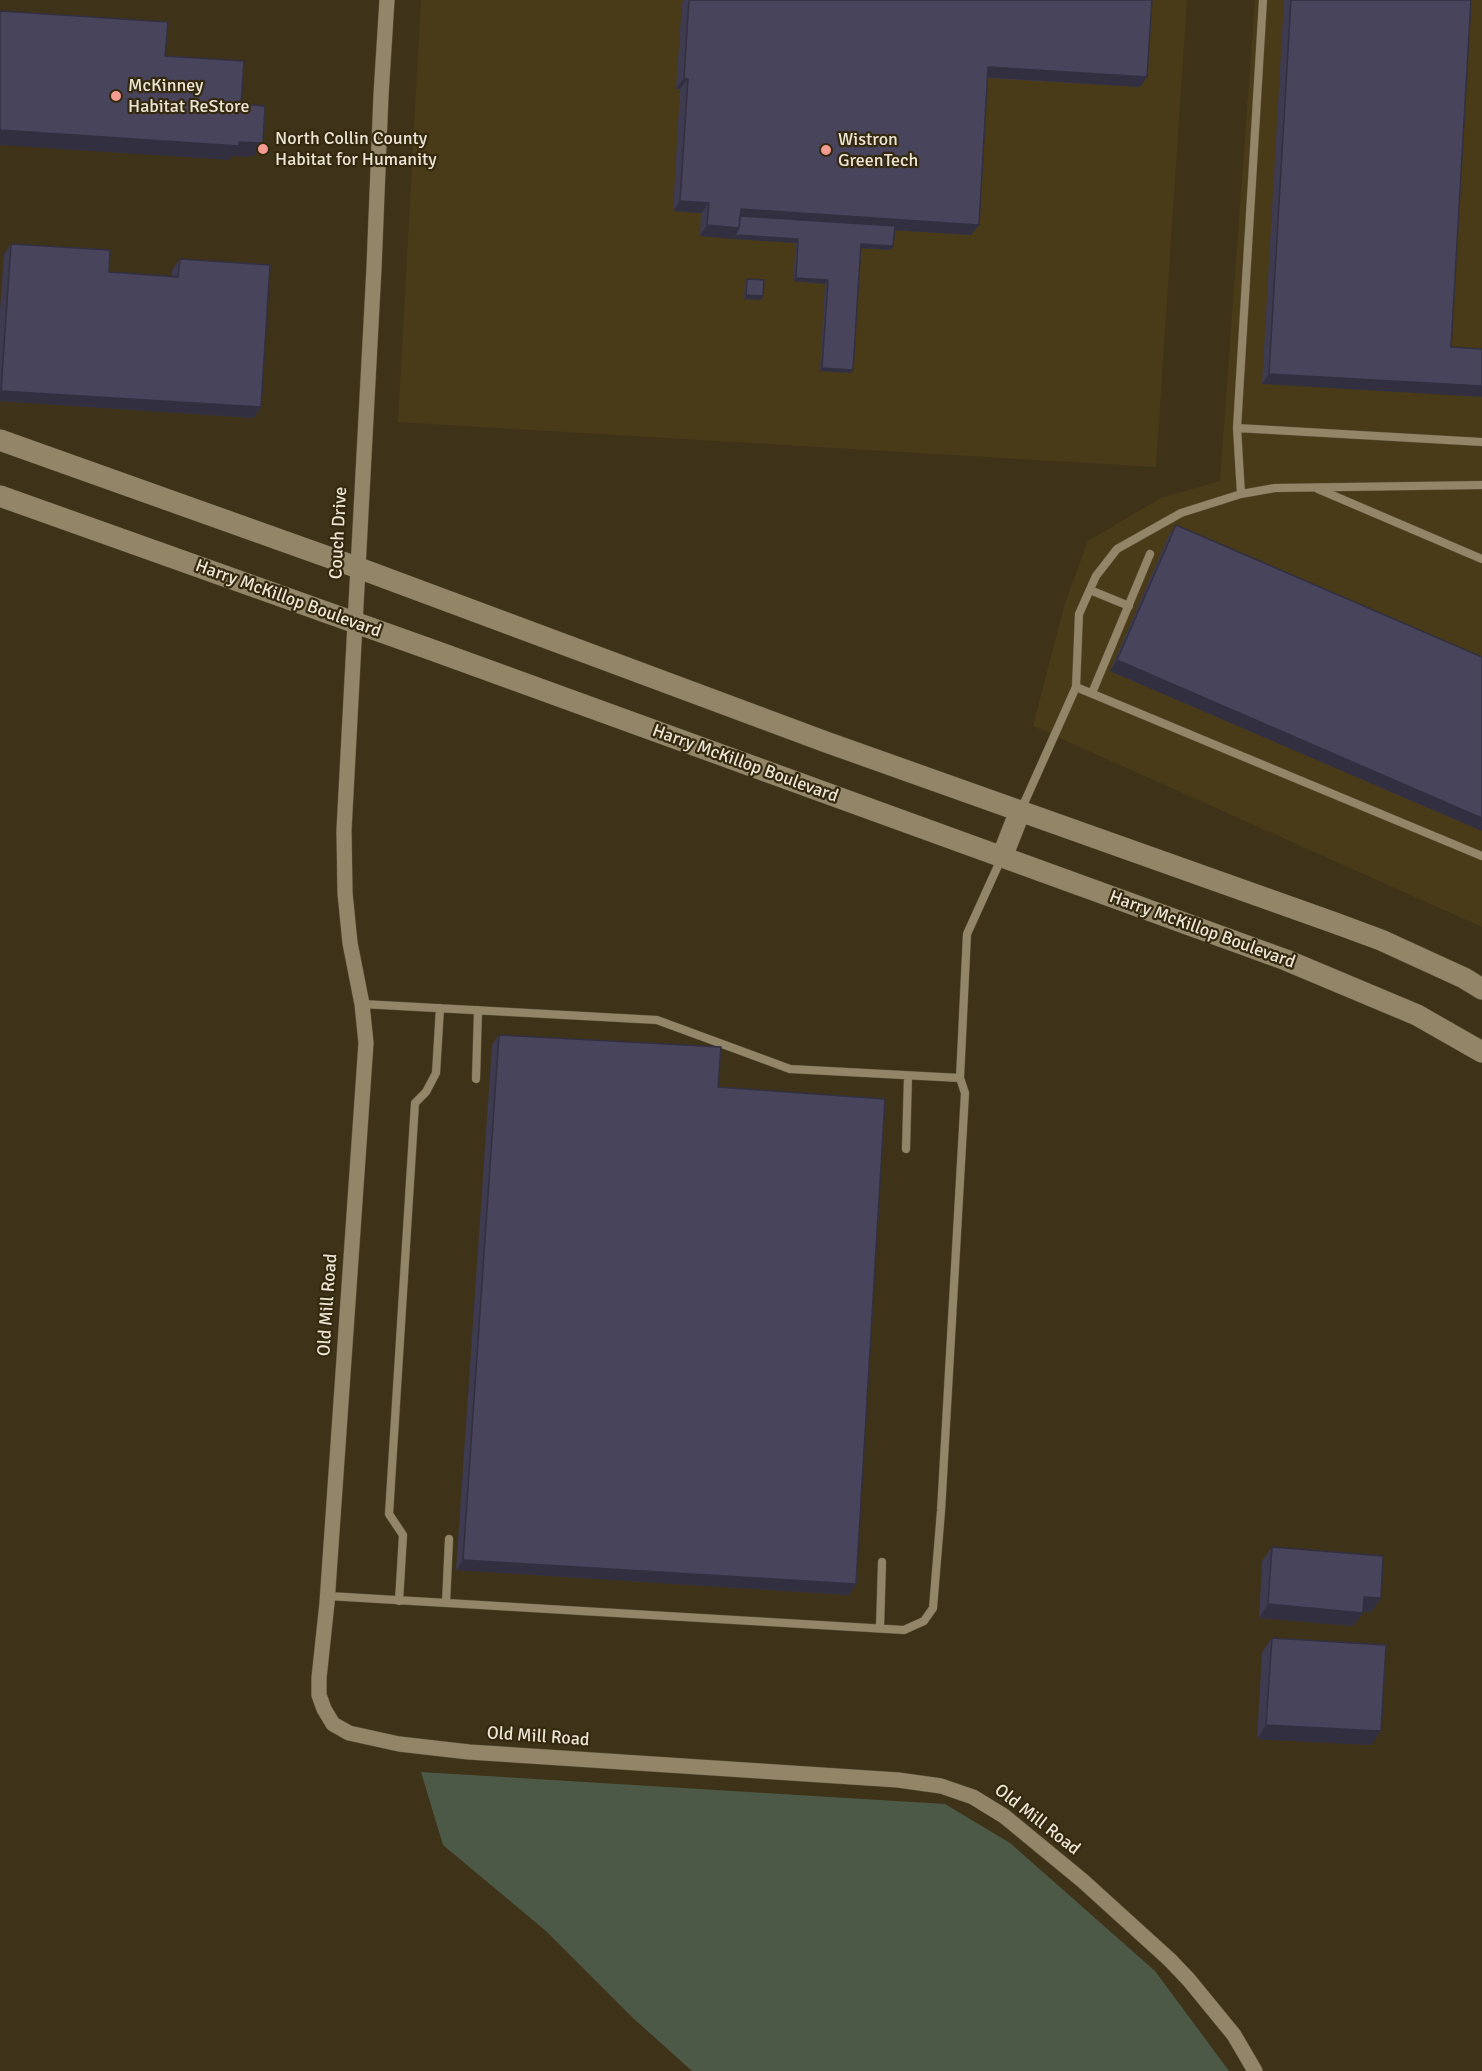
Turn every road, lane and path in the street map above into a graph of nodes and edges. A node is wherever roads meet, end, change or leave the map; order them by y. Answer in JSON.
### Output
{"nodes":[{"id":1,"x":387,"y":0,"type":"edge"},
{"id":2,"x":1263,"y":0,"type":"edge"},
{"id":3,"x":1237,"y":428,"type":"junction"},
{"id":4,"x":0,"y":440,"type":"edge"},
{"id":5,"x":1482,"y":442,"type":"edge"},
{"id":6,"x":1482,"y":485,"type":"edge"},
{"id":7,"x":1315,"y":488,"type":"junction"},
{"id":8,"x":1241,"y":494,"type":"junction"},
{"id":9,"x":0,"y":496,"type":"edge"},
{"id":10,"x":1150,"y":554,"type":"dead end"},
{"id":11,"x":1482,"y":559,"type":"edge"},
{"id":12,"x":356,"y":567,"type":"junction"},
{"id":13,"x":1090,"y":590,"type":"junction"},
{"id":14,"x":1129,"y":606,"type":"junction"},
{"id":15,"x":354,"y":623,"type":"junction"},
{"id":16,"x":1076,"y":687,"type":"junction"},
{"id":17,"x":1092,"y":693,"type":"junction"},
{"id":18,"x":1020,"y":811,"type":"junction"},
{"id":19,"x":1482,"y":856,"type":"edge"},
{"id":20,"x":1002,"y":857,"type":"junction"},
{"id":21,"x":1482,"y":989,"type":"edge"},
{"id":22,"x":362,"y":1004,"type":"junction"},
{"id":23,"x":440,"y":1008,"type":"junction"},
{"id":24,"x":478,"y":1010,"type":"junction"},
{"id":25,"x":1482,"y":1052,"type":"edge"},
{"id":26,"x":908,"y":1076,"type":"junction"},
{"id":27,"x":960,"y":1078,"type":"junction"},
{"id":28,"x":476,"y":1079,"type":"dead end"},
{"id":29,"x":363,"y":1102,"type":"joint"},
{"id":30,"x":906,"y":1149,"type":"dead end"},
{"id":31,"x":449,"y":1539,"type":"dead end"},
{"id":32,"x":882,"y":1562,"type":"dead end"},
{"id":33,"x":328,"y":1596,"type":"junction"},
{"id":34,"x":399,"y":1601,"type":"junction"},
{"id":35,"x":446,"y":1603,"type":"junction"},
{"id":36,"x":880,"y":1628,"type":"junction"},
{"id":37,"x":1255,"y":2071,"type":"edge"}],
"edges":[{"from":1,"to":12,"type":"street","name":"Couch Drive"},
{"from":2,"to":3,"type":"lane"},
{"from":3,"to":5,"type":"lane"},
{"from":3,"to":8,"type":"lane"},
{"from":4,"to":12,"type":"main road"},
{"from":6,"to":7,"type":"lane"},
{"from":7,"to":8,"type":"lane"},
{"from":7,"to":11,"type":"lane"},
{"from":8,"to":13,"type":"lane"},
{"from":9,"to":15,"type":"main road","name":"Harry McKillop Boulevard"},
{"from":10,"to":14,"type":"lane"},
{"from":12,"to":15,"type":"street","name":"Couch Drive"},
{"from":12,"to":18,"type":"main road"},
{"from":13,"to":14,"type":"lane"},
{"from":13,"to":16,"type":"lane"},
{"from":14,"to":17,"type":"lane"},
{"from":15,"to":20,"type":"main road","name":"Harry McKillop Boulevard"},
{"from":15,"to":22,"type":"street","name":"Couch Drive"},
{"from":16,"to":17,"type":"lane"},
{"from":16,"to":18,"type":"lane"},
{"from":17,"to":19,"type":"lane"},
{"from":18,"to":20,"type":"main road"},
{"from":18,"to":21,"type":"main road"},
{"from":20,"to":25,"type":"main road","name":"Harry McKillop Boulevard"},
{"from":20,"to":27,"type":"lane"},
{"from":22,"to":23,"type":"lane"},
{"from":22,"to":29,"type":"street","name":"Couch Drive"},
{"from":23,"to":24,"type":"lane"},
{"from":23,"to":34,"type":"lane"},
{"from":24,"to":26,"type":"lane"},
{"from":24,"to":28,"type":"lane"},
{"from":26,"to":27,"type":"lane"},
{"from":26,"to":30,"type":"lane"},
{"from":27,"to":36,"type":"lane"},
{"from":29,"to":33,"type":"street","name":"Old Mill Road"},
{"from":31,"to":35,"type":"lane"},
{"from":32,"to":36,"type":"lane"},
{"from":33,"to":34,"type":"lane"},
{"from":33,"to":37,"type":"street","name":"Old Mill Road"},
{"from":34,"to":35,"type":"lane"},
{"from":35,"to":36,"type":"lane"}]}
